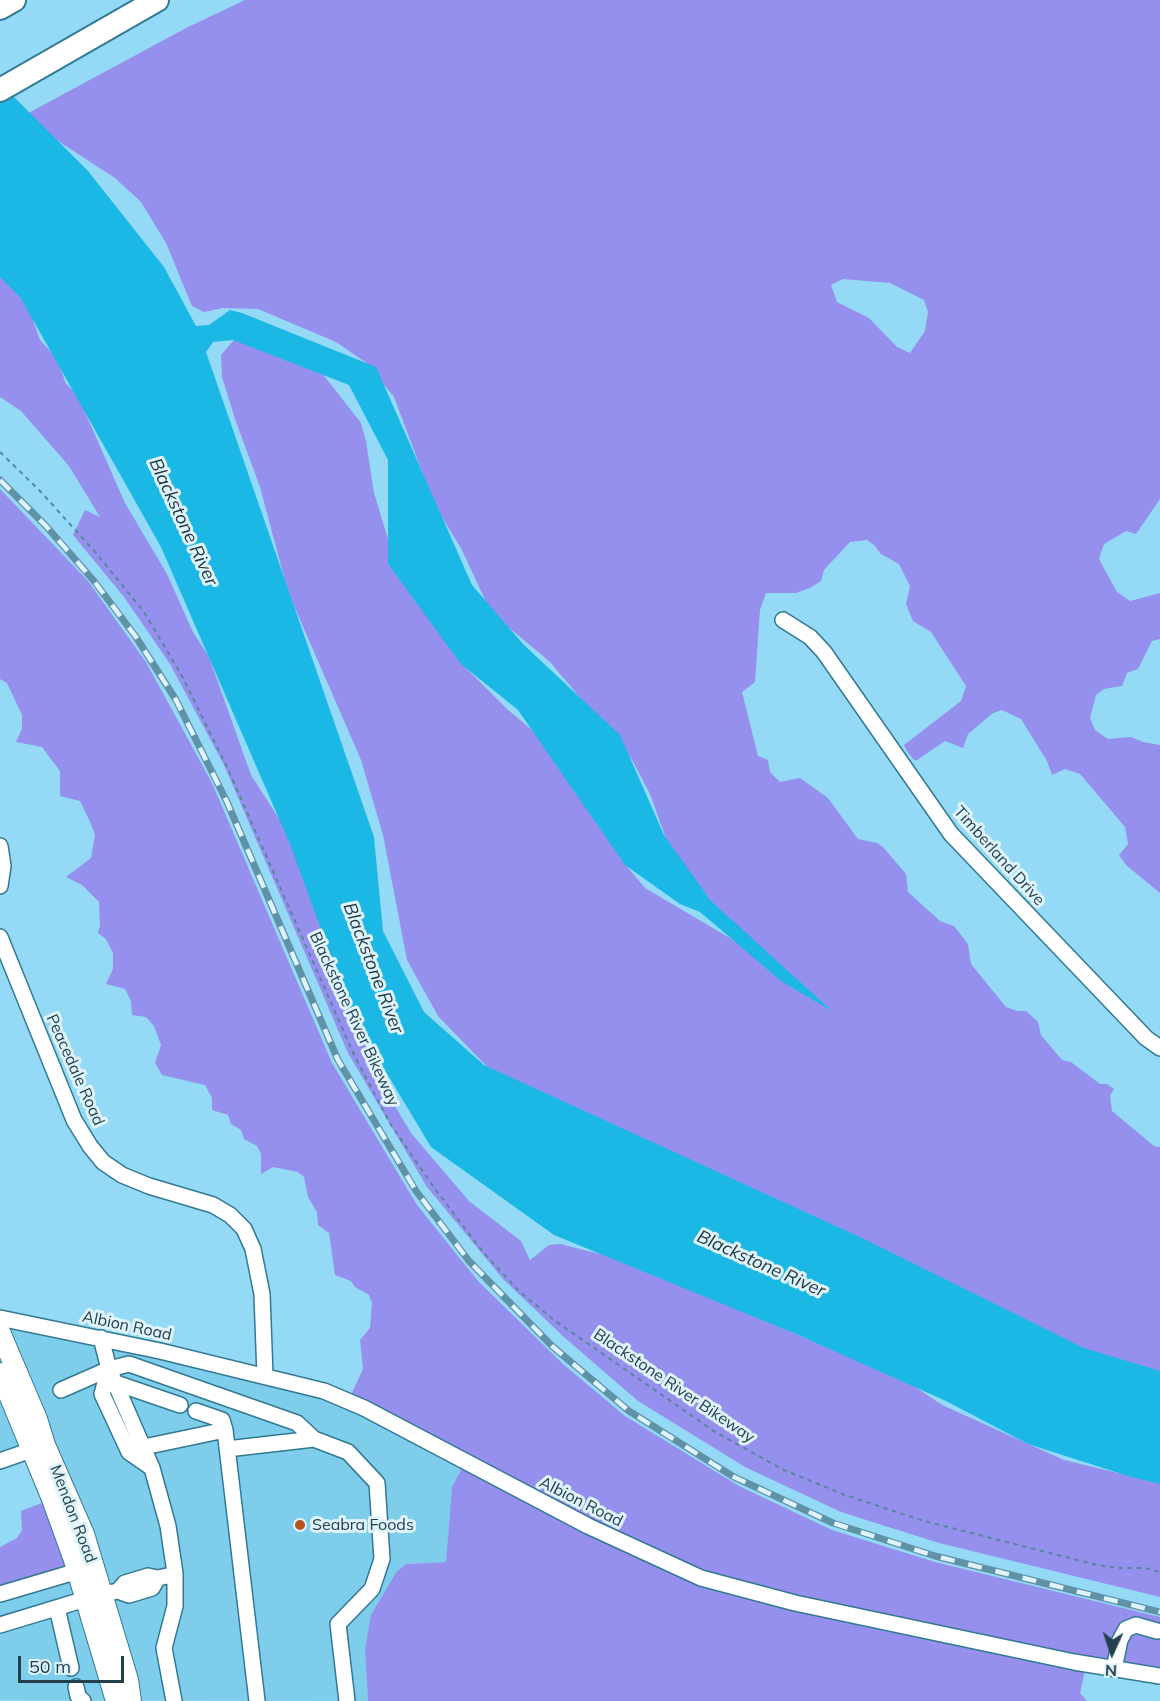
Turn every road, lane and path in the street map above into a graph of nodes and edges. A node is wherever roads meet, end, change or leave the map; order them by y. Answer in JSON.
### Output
{"nodes":[{"id":1,"x":14,"y":0,"type":"edge"},
{"id":2,"x":157,"y":0,"type":"edge"},
{"id":3,"x":0,"y":8,"type":"edge"},
{"id":4,"x":0,"y":90,"type":"edge"},
{"id":5,"x":0,"y":452,"type":"edge"},
{"id":6,"x":783,"y":620,"type":"dead end"},
{"id":7,"x":0,"y":846,"type":"edge"},
{"id":8,"x":0,"y":886,"type":"edge"},
{"id":9,"x":0,"y":937,"type":"edge"},
{"id":10,"x":1160,"y":1048,"type":"edge"},
{"id":11,"x":0,"y":1318,"type":"edge"},
{"id":12,"x":0,"y":1332,"type":"edge"},
{"id":13,"x":101,"y":1338,"type":"junction"},
{"id":14,"x":0,"y":1373,"type":"edge"},
{"id":15,"x":113,"y":1376,"type":"junction"},
{"id":16,"x":265,"y":1376,"type":"junction"},
{"id":17,"x":61,"y":1390,"type":"dead end"},
{"id":18,"x":180,"y":1405,"type":"dead end"},
{"id":19,"x":196,"y":1411,"type":"dead end"},
{"id":20,"x":225,"y":1430,"type":"junction"},
{"id":21,"x":314,"y":1439,"type":"junction"},
{"id":22,"x":144,"y":1447,"type":"junction"},
{"id":23,"x":39,"y":1448,"type":"junction"},
{"id":24,"x":227,"y":1449,"type":"junction"},
{"id":25,"x":0,"y":1461,"type":"edge"},
{"id":26,"x":152,"y":1468,"type":"junction"},
{"id":27,"x":86,"y":1568,"type":"junction"},
{"id":28,"x":1160,"y":1572,"type":"edge"},
{"id":29,"x":175,"y":1573,"type":"junction"},
{"id":30,"x":0,"y":1594,"type":"edge"},
{"id":31,"x":102,"y":1595,"type":"junction"},
{"id":32,"x":57,"y":1608,"type":"junction"},
{"id":33,"x":0,"y":1625,"type":"edge"},
{"id":34,"x":1157,"y":1631,"type":"dead end"},
{"id":35,"x":71,"y":1668,"type":"dead end"},
{"id":36,"x":1114,"y":1669,"type":"junction"},
{"id":37,"x":1160,"y":1676,"type":"edge"},
{"id":38,"x":75,"y":1686,"type":"dead end"},
{"id":39,"x":83,"y":1701,"type":"edge"},
{"id":40,"x":116,"y":1701,"type":"edge"},
{"id":41,"x":131,"y":1701,"type":"edge"},
{"id":42,"x":174,"y":1701,"type":"edge"},
{"id":43,"x":257,"y":1701,"type":"edge"},
{"id":44,"x":347,"y":1701,"type":"edge"}],
"edges":[{"from":1,"to":3,"type":"highway"},
{"from":2,"to":4,"type":"highway"},
{"from":5,"to":28,"type":"path","name":"Blackstone River Bikeway"},
{"from":6,"to":10,"type":"street","name":"Timberland Drive"},
{"from":7,"to":8,"type":"street"},
{"from":9,"to":16,"type":"street","name":"Peacedale Road"},
{"from":11,"to":13,"type":"street","name":"Albion Road"},
{"from":12,"to":23,"type":"main road","name":"Mendon Road"},
{"from":13,"to":15,"type":"street"},
{"from":13,"to":16,"type":"street","name":"Albion Road"},
{"from":14,"to":23,"type":"main road","name":"Mendon Road"},
{"from":15,"to":17,"type":"street"},
{"from":15,"to":18,"type":"street"},
{"from":15,"to":21,"type":"street"},
{"from":15,"to":22,"type":"street"},
{"from":15,"to":26,"type":"street"},
{"from":16,"to":36,"type":"street","name":"Albion Road"},
{"from":19,"to":20,"type":"street"},
{"from":20,"to":22,"type":"street"},
{"from":20,"to":24,"type":"street"},
{"from":21,"to":24,"type":"street"},
{"from":21,"to":44,"type":"street"},
{"from":22,"to":26,"type":"street"},
{"from":23,"to":25,"type":"street"},
{"from":23,"to":27,"type":"main road","name":"Mendon Road"},
{"from":24,"to":43,"type":"street"},
{"from":26,"to":29,"type":"street"},
{"from":27,"to":30,"type":"street"},
{"from":27,"to":31,"type":"main road","name":"Mendon Road"},
{"from":29,"to":31,"type":"street"},
{"from":29,"to":42,"type":"street"},
{"from":31,"to":32,"type":"street"},
{"from":31,"to":40,"type":"main road","name":"Mendon Road"},
{"from":31,"to":41,"type":"main road","name":"Mendon Road"},
{"from":32,"to":33,"type":"street"},
{"from":32,"to":35,"type":"street"},
{"from":34,"to":36,"type":"street"},
{"from":36,"to":37,"type":"street","name":"Albion Road"},
{"from":38,"to":39,"type":"street"}]}
